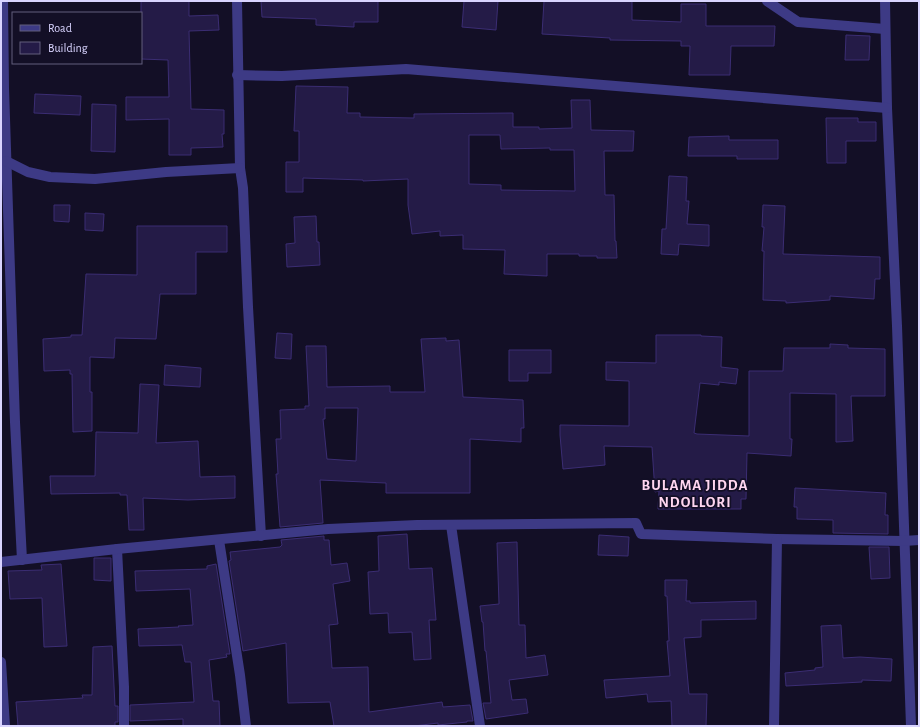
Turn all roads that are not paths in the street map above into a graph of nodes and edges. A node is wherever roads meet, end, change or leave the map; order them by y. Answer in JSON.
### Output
{"nodes":[{"id":1,"x":3,"y":1,"type":"edge"},
{"id":2,"x":237,"y":1,"type":"edge"},
{"id":3,"x":767,"y":1,"type":"edge"},
{"id":4,"x":884,"y":1,"type":"edge"},
{"id":5,"x":885,"y":29,"type":"junction"},
{"id":6,"x":238,"y":75,"type":"junction"},
{"id":7,"x":887,"y":108,"type":"junction"},
{"id":8,"x":6,"y":161,"type":"junction"},
{"id":9,"x":240,"y":168,"type":"junction"},
{"id":10,"x":451,"y":525,"type":"junction"},
{"id":11,"x":260,"y":536,"type":"junction"},
{"id":12,"x":776,"y":539,"type":"junction"},
{"id":13,"x":219,"y":540,"type":"junction"},
{"id":14,"x":919,"y":540,"type":"edge"},
{"id":15,"x":904,"y":541,"type":"junction"},
{"id":16,"x":117,"y":549,"type":"junction"},
{"id":17,"x":22,"y":560,"type":"junction"},
{"id":18,"x":1,"y":562,"type":"edge"},
{"id":19,"x":1,"y":662,"type":"edge"},
{"id":20,"x":4,"y":726,"type":"edge"},
{"id":21,"x":124,"y":726,"type":"edge"},
{"id":22,"x":246,"y":726,"type":"edge"},
{"id":23,"x":480,"y":726,"type":"edge"},
{"id":24,"x":774,"y":726,"type":"edge"},
{"id":25,"x":911,"y":726,"type":"edge"}],
"edges":[{"from":1,"to":8,"type":"street"},
{"from":2,"to":6,"type":"street"},
{"from":3,"to":5,"type":"street"},
{"from":4,"to":5,"type":"street"},
{"from":5,"to":7,"type":"street"},
{"from":6,"to":7,"type":"street"},
{"from":6,"to":9,"type":"street"},
{"from":7,"to":15,"type":"street"},
{"from":8,"to":9,"type":"street"},
{"from":8,"to":17,"type":"street"},
{"from":9,"to":11,"type":"street"},
{"from":10,"to":11,"type":"street"},
{"from":10,"to":12,"type":"street"},
{"from":10,"to":23,"type":"street"},
{"from":11,"to":13,"type":"street"},
{"from":12,"to":15,"type":"street"},
{"from":12,"to":24,"type":"street"},
{"from":13,"to":16,"type":"street"},
{"from":13,"to":22,"type":"street"},
{"from":14,"to":15,"type":"street"},
{"from":15,"to":25,"type":"street"},
{"from":16,"to":17,"type":"street"},
{"from":16,"to":21,"type":"street"},
{"from":17,"to":18,"type":"street"},
{"from":19,"to":20,"type":"street"}]}
